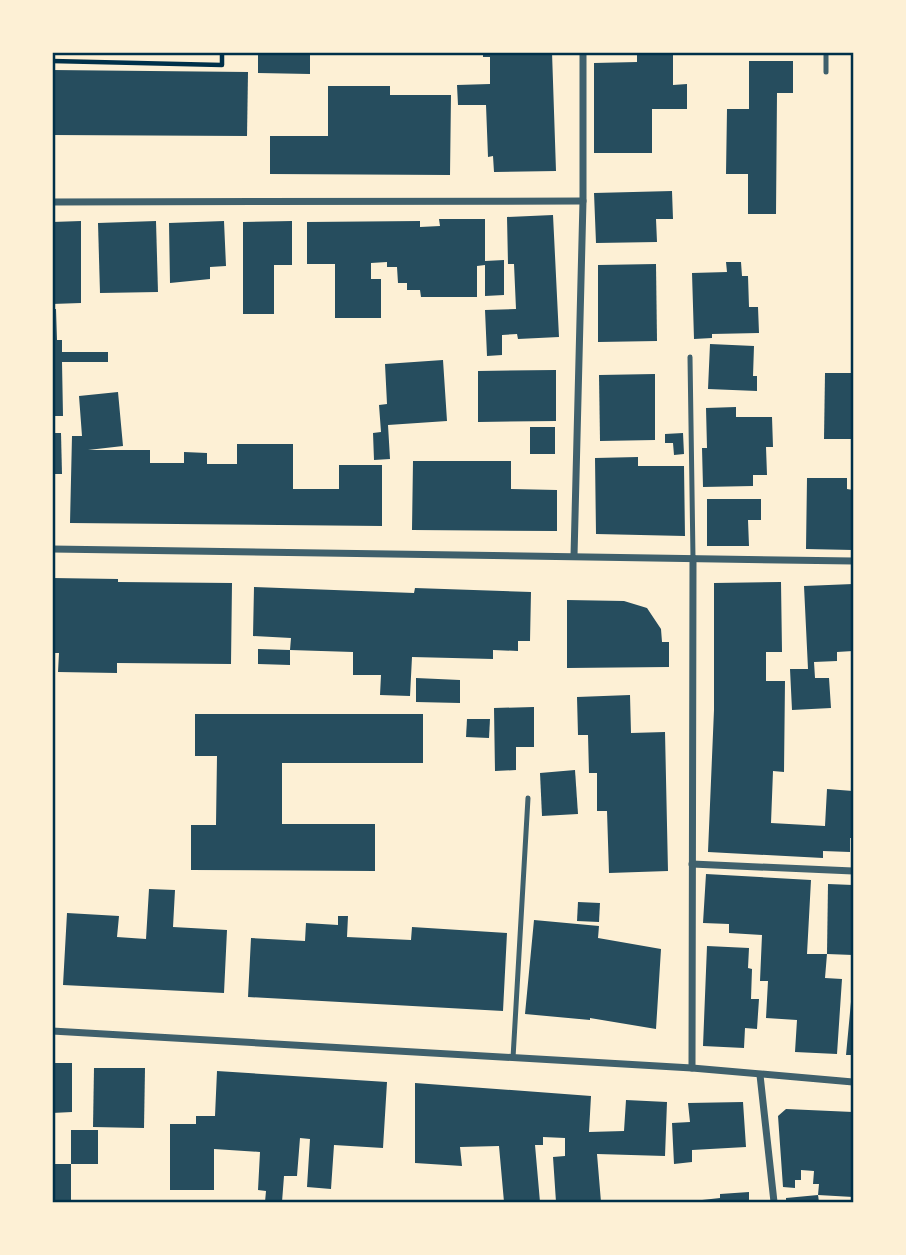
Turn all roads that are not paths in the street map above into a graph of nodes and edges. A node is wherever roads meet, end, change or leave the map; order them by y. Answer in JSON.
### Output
{"nodes":[{"id":1,"x":583,"y":52,"type":"edge"},
{"id":2,"x":826,"y":52,"type":"edge"},
{"id":3,"x":826,"y":72,"type":"dead end"},
{"id":4,"x":583,"y":201,"type":"junction"},
{"id":5,"x":52,"y":202,"type":"edge"},
{"id":6,"x":690,"y":357,"type":"dead end"},
{"id":7,"x":52,"y":549,"type":"edge"},
{"id":8,"x":575,"y":556,"type":"junction"},
{"id":9,"x":693,"y":558,"type":"junction"},
{"id":10,"x":853,"y":561,"type":"edge"},
{"id":11,"x":527,"y":799,"type":"dead end"},
{"id":12,"x":692,"y":864,"type":"junction"},
{"id":13,"x":853,"y":871,"type":"edge"},
{"id":14,"x":52,"y":1031,"type":"edge"},
{"id":15,"x":513,"y":1058,"type":"junction"},
{"id":16,"x":692,"y":1068,"type":"junction"},
{"id":17,"x":760,"y":1075,"type":"junction"},
{"id":18,"x":853,"y":1082,"type":"edge"},
{"id":19,"x":774,"y":1202,"type":"edge"}],
"edges":[{"from":1,"to":4,"type":"street"},
{"from":2,"to":3,"type":"lane"},
{"from":4,"to":5,"type":"street"},
{"from":4,"to":8,"type":"street"},
{"from":6,"to":9,"type":"lane"},
{"from":7,"to":8,"type":"street"},
{"from":8,"to":9,"type":"street"},
{"from":9,"to":10,"type":"street"},
{"from":9,"to":12,"type":"street"},
{"from":11,"to":15,"type":"lane"},
{"from":12,"to":13,"type":"street"},
{"from":12,"to":16,"type":"street"},
{"from":14,"to":15,"type":"street"},
{"from":15,"to":16,"type":"street"},
{"from":16,"to":17,"type":"street"},
{"from":17,"to":18,"type":"street"},
{"from":17,"to":19,"type":"street"}]}
